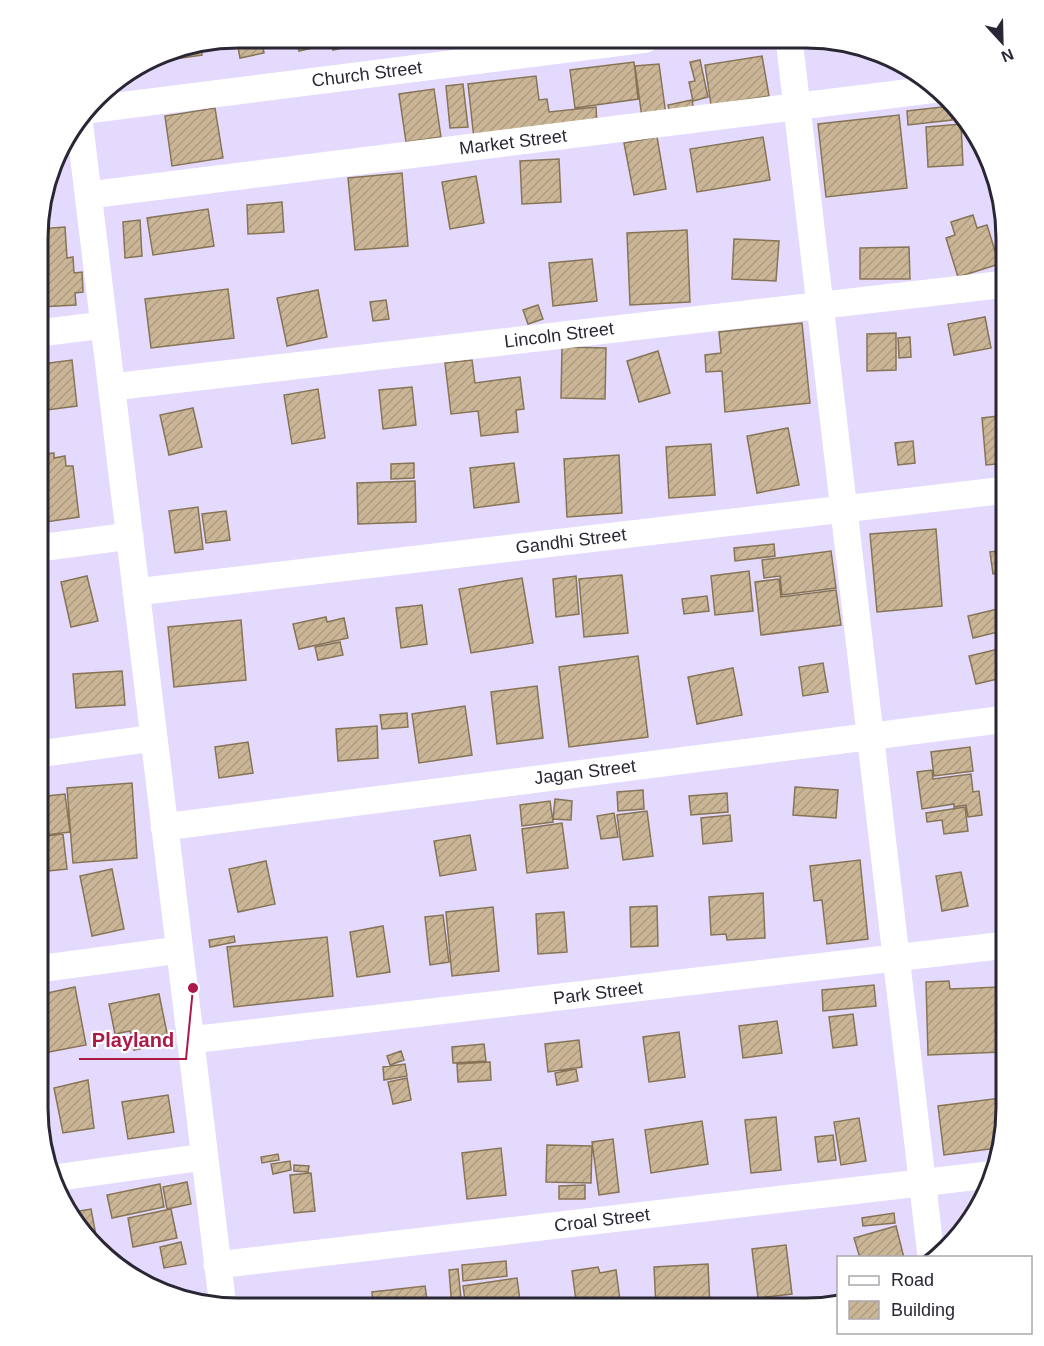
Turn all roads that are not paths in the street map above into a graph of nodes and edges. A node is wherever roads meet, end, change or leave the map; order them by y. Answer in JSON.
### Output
{"nodes":[{"id":1,"x":575,"y":48,"type":"edge"},
{"id":2,"x":790,"y":48,"type":"edge"},
{"id":3,"x":925,"y":90,"type":"edge"},
{"id":4,"x":797,"y":106,"type":"junction"},
{"id":5,"x":100,"y":108,"type":"edge"},
{"id":6,"x":81,"y":132,"type":"edge"},
{"id":7,"x":88,"y":195,"type":"junction"},
{"id":8,"x":996,"y":285,"type":"edge"},
{"id":9,"x":820,"y":305,"type":"junction"},
{"id":10,"x":104,"y":325,"type":"junction"},
{"id":11,"x":48,"y":332,"type":"edge"},
{"id":12,"x":112,"y":387,"type":"junction"},
{"id":13,"x":996,"y":491,"type":"edge"},
{"id":14,"x":844,"y":509,"type":"junction"},
{"id":15,"x":130,"y":536,"type":"junction"},
{"id":16,"x":48,"y":547,"type":"edge"},
{"id":17,"x":136,"y":592,"type":"junction"},
{"id":18,"x":996,"y":720,"type":"edge"},
{"id":19,"x":871,"y":735,"type":"junction"},
{"id":20,"x":154,"y":738,"type":"junction"},
{"id":21,"x":48,"y":753,"type":"edge"},
{"id":22,"x":165,"y":827,"type":"junction"},
{"id":23,"x":996,"y":946,"type":"edge"},
{"id":24,"x":179,"y":950,"type":"junction"},
{"id":25,"x":897,"y":958,"type":"junction"},
{"id":26,"x":48,"y":968,"type":"edge"},
{"id":27,"x":190,"y":1040,"type":"junction"},
{"id":28,"x":204,"y":1157,"type":"junction"},
{"id":29,"x":983,"y":1176,"type":"edge"},
{"id":30,"x":61,"y":1177,"type":"edge"},
{"id":31,"x":923,"y":1183,"type":"junction"},
{"id":32,"x":931,"y":1251,"type":"edge"},
{"id":33,"x":217,"y":1265,"type":"junction"},
{"id":34,"x":222,"y":1297,"type":"edge"}],
"edges":[{"from":1,"to":5,"type":"street","name":"Church Street"},
{"from":2,"to":4,"type":"street"},
{"from":3,"to":4,"type":"street","name":"Market Street"},
{"from":4,"to":7,"type":"street","name":"Market Street"},
{"from":4,"to":9,"type":"street"},
{"from":6,"to":7,"type":"street"},
{"from":7,"to":10,"type":"street"},
{"from":8,"to":9,"type":"street","name":"Lincoln Street"},
{"from":9,"to":12,"type":"street","name":"Lincoln Street"},
{"from":9,"to":14,"type":"street"},
{"from":10,"to":11,"type":"street"},
{"from":10,"to":12,"type":"street"},
{"from":12,"to":15,"type":"street"},
{"from":13,"to":14,"type":"street","name":"Gandhi Street"},
{"from":14,"to":17,"type":"street","name":"Gandhi Street"},
{"from":14,"to":19,"type":"street"},
{"from":15,"to":16,"type":"street"},
{"from":15,"to":17,"type":"street"},
{"from":17,"to":20,"type":"street"},
{"from":18,"to":19,"type":"street","name":"Jagan Street"},
{"from":19,"to":22,"type":"street","name":"Jagan Street"},
{"from":19,"to":25,"type":"street"},
{"from":20,"to":21,"type":"street"},
{"from":20,"to":22,"type":"street"},
{"from":22,"to":24,"type":"street"},
{"from":23,"to":25,"type":"street","name":"Park Street"},
{"from":24,"to":26,"type":"street"},
{"from":24,"to":27,"type":"street"},
{"from":25,"to":27,"type":"street","name":"Park Street"},
{"from":25,"to":31,"type":"street"},
{"from":27,"to":28,"type":"street"},
{"from":28,"to":30,"type":"street"},
{"from":28,"to":33,"type":"street"},
{"from":29,"to":31,"type":"street","name":"Croal Street"},
{"from":31,"to":32,"type":"street"},
{"from":31,"to":33,"type":"street","name":"Croal Street"},
{"from":33,"to":34,"type":"street"}]}
